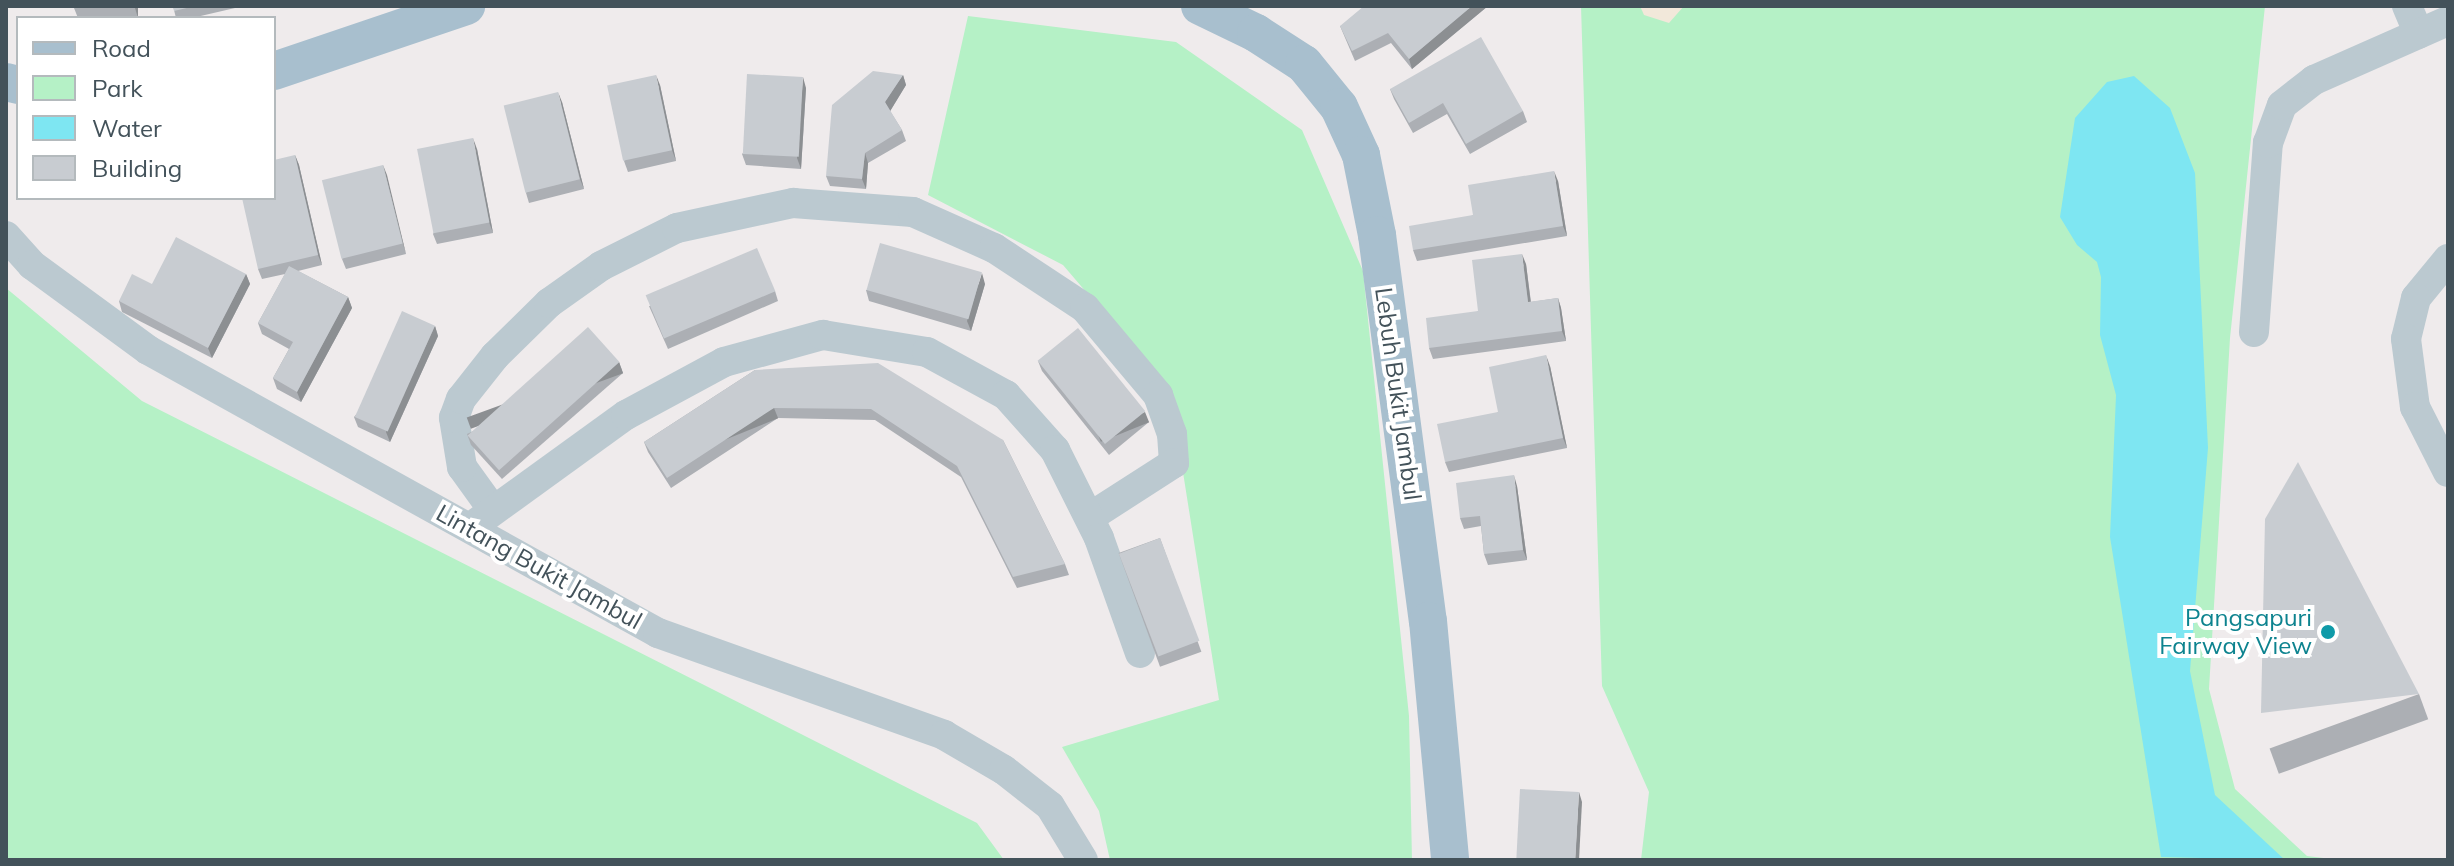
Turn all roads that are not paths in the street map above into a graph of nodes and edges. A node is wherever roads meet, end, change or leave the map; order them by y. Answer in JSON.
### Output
{"nodes":[{"id":1,"x":466,"y":6,"type":"edge"},
{"id":2,"x":1200,"y":6,"type":"edge"},
{"id":3,"x":2407,"y":6,"type":"edge"},
{"id":4,"x":2448,"y":21,"type":"edge"},
{"id":5,"x":2419,"y":34,"type":"junction"},
{"id":6,"x":276,"y":70,"type":"edge"},
{"id":7,"x":6,"y":236,"type":"edge"},
{"id":8,"x":2448,"y":259,"type":"edge"},
{"id":9,"x":2254,"y":332,"type":"dead end"},
{"id":10,"x":2448,"y":472,"type":"edge"},
{"id":11,"x":1090,"y":517,"type":"junction"},
{"id":12,"x":481,"y":519,"type":"junction"},
{"id":13,"x":1140,"y":653,"type":"dead end"},
{"id":14,"x":1083,"y":860,"type":"edge"},
{"id":15,"x":1450,"y":860,"type":"edge"}],
"edges":[{"from":1,"to":6,"type":"main road"},
{"from":2,"to":15,"type":"main road","name":"Lebuh Bukit Jambul"},
{"from":3,"to":5,"type":"street"},
{"from":4,"to":5,"type":"street"},
{"from":5,"to":9,"type":"street"},
{"from":7,"to":12,"type":"street","name":"Lintang Bukit Jambul"},
{"from":8,"to":10,"type":"street"},
{"from":11,"to":12,"type":"street"},
{"from":11,"to":12,"type":"street"},
{"from":11,"to":13,"type":"street"},
{"from":12,"to":14,"type":"street","name":"Lintang Bukit Jambul"}]}
